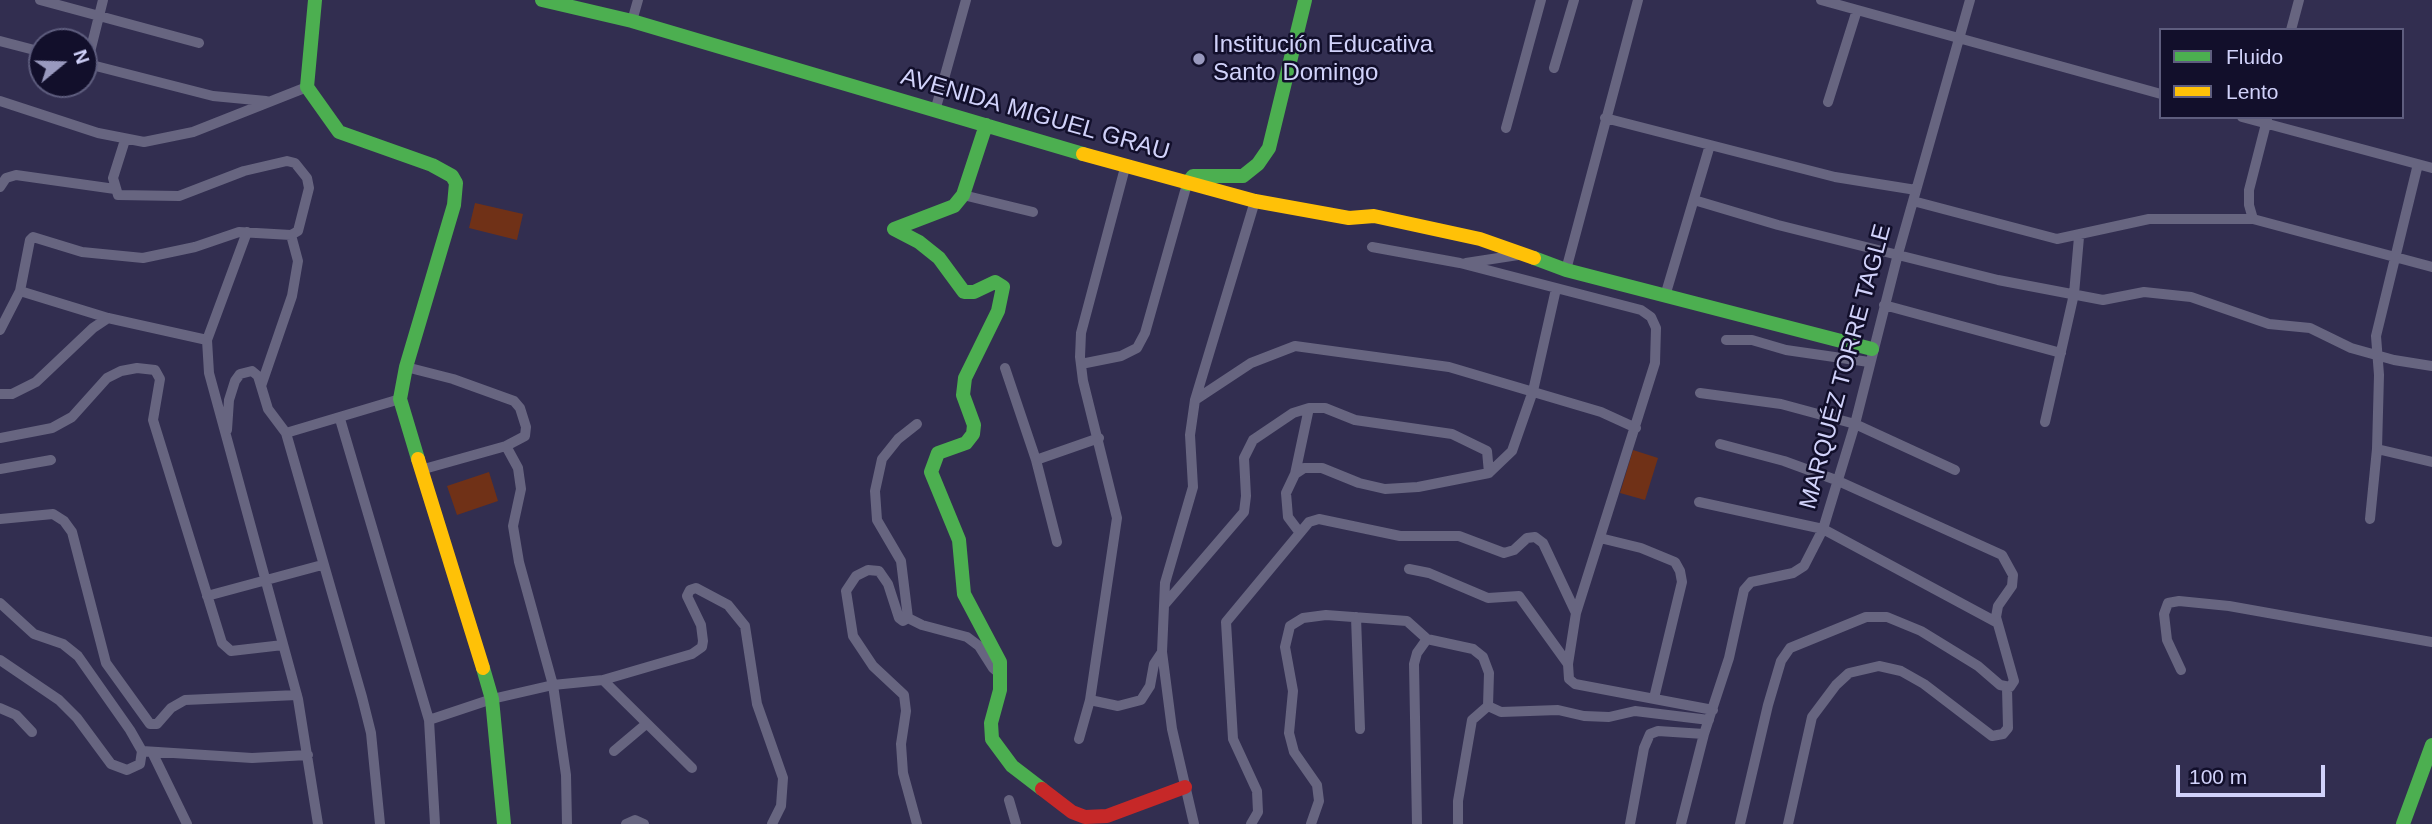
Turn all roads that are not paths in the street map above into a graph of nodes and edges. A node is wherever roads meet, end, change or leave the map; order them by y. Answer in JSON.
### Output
{"nodes":[{"id":1,"x":40,"y":0,"type":"edge"},
{"id":2,"x":103,"y":0,"type":"edge"},
{"id":3,"x":315,"y":0,"type":"edge"},
{"id":4,"x":542,"y":0,"type":"edge"},
{"id":5,"x":638,"y":0,"type":"edge"},
{"id":6,"x":966,"y":0,"type":"edge"},
{"id":7,"x":1305,"y":0,"type":"edge"},
{"id":8,"x":1541,"y":0,"type":"edge"},
{"id":9,"x":1574,"y":0,"type":"edge"},
{"id":10,"x":1638,"y":0,"type":"edge"},
{"id":11,"x":1821,"y":0,"type":"edge"},
{"id":12,"x":1970,"y":0,"type":"edge"},
{"id":13,"x":2298,"y":0,"type":"edge"},
{"id":14,"x":1857,"y":9,"type":"junction"},
{"id":15,"x":99,"y":16,"type":"junction"},
{"id":16,"x":632,"y":21,"type":"junction"},
{"id":17,"x":95,"y":28,"type":"edge"},
{"id":18,"x":2291,"y":28,"type":"edge"},
{"id":19,"x":1961,"y":37,"type":"junction"},
{"id":20,"x":0,"y":41,"type":"edge"},
{"id":21,"x":199,"y":43,"type":"dead end"},
{"id":22,"x":28,"y":48,"type":"edge"},
{"id":23,"x":98,"y":66,"type":"edge"},
{"id":24,"x":1554,"y":68,"type":"dead end"},
{"id":25,"x":307,"y":87,"type":"junction"},
{"id":26,"x":2159,"y":93,"type":"edge"},
{"id":27,"x":0,"y":101,"type":"edge"},
{"id":28,"x":268,"y":101,"type":"junction"},
{"id":29,"x":1828,"y":102,"type":"dead end"},
{"id":30,"x":935,"y":111,"type":"junction"},
{"id":31,"x":1605,"y":118,"type":"junction"},
{"id":32,"x":2267,"y":121,"type":"edge"},
{"id":33,"x":986,"y":125,"type":"junction"},
{"id":34,"x":1506,"y":128,"type":"dead end"},
{"id":35,"x":125,"y":139,"type":"junction"},
{"id":36,"x":1710,"y":145,"type":"junction"},
{"id":37,"x":1126,"y":164,"type":"junction"},
{"id":38,"x":2418,"y":164,"type":"junction"},
{"id":39,"x":2432,"y":167,"type":"edge"},
{"id":40,"x":1187,"y":184,"type":"junction"},
{"id":41,"x":0,"y":187,"type":"edge"},
{"id":42,"x":115,"y":189,"type":"junction"},
{"id":43,"x":963,"y":195,"type":"junction"},
{"id":44,"x":1914,"y":196,"type":"junction"},
{"id":45,"x":1694,"y":200,"type":"junction"},
{"id":46,"x":1255,"y":201,"type":"junction"},
{"id":47,"x":1033,"y":212,"type":"dead end"},
{"id":48,"x":2253,"y":219,"type":"junction"},
{"id":49,"x":247,"y":232,"type":"junction"},
{"id":50,"x":291,"y":235,"type":"junction"},
{"id":51,"x":2079,"y":237,"type":"junction"},
{"id":52,"x":1372,"y":247,"type":"dead end"},
{"id":53,"x":1898,"y":254,"type":"junction"},
{"id":54,"x":1518,"y":255,"type":"junction"},
{"id":55,"x":2396,"y":257,"type":"junction"},
{"id":56,"x":1460,"y":263,"type":"junction"},
{"id":57,"x":2432,"y":267,"type":"edge"},
{"id":58,"x":1566,"y":271,"type":"junction"},
{"id":59,"x":1556,"y":289,"type":"junction"},
{"id":60,"x":20,"y":291,"type":"junction"},
{"id":61,"x":2074,"y":294,"type":"junction"},
{"id":62,"x":1665,"y":296,"type":"junction"},
{"id":63,"x":1884,"y":305,"type":"junction"},
{"id":64,"x":108,"y":317,"type":"junction"},
{"id":65,"x":2,"y":325,"type":"edge"},
{"id":66,"x":207,"y":340,"type":"junction"},
{"id":67,"x":1726,"y":340,"type":"dead end"},
{"id":68,"x":2061,"y":352,"type":"junction"},
{"id":69,"x":1871,"y":355,"type":"junction"},
{"id":70,"x":2378,"y":355,"type":"junction"},
{"id":71,"x":1081,"y":364,"type":"junction"},
{"id":72,"x":2432,"y":366,"type":"edge"},
{"id":73,"x":406,"y":368,"type":"junction"},
{"id":74,"x":1005,"y":368,"type":"dead end"},
{"id":75,"x":261,"y":386,"type":"junction"},
{"id":76,"x":1533,"y":391,"type":"junction"},
{"id":77,"x":1700,"y":393,"type":"dead end"},
{"id":78,"x":0,"y":394,"type":"edge"},
{"id":79,"x":400,"y":399,"type":"junction"},
{"id":80,"x":1195,"y":400,"type":"junction"},
{"id":81,"x":1309,"y":408,"type":"junction"},
{"id":82,"x":340,"y":419,"type":"junction"},
{"id":83,"x":2045,"y":422,"type":"dead end"},
{"id":84,"x":917,"y":424,"type":"dead end"},
{"id":85,"x":1855,"y":424,"type":"junction"},
{"id":86,"x":1636,"y":428,"type":"junction"},
{"id":87,"x":286,"y":433,"type":"junction"},
{"id":88,"x":0,"y":438,"type":"edge"},
{"id":89,"x":1099,"y":438,"type":"junction"},
{"id":90,"x":227,"y":441,"type":"junction"},
{"id":91,"x":1720,"y":444,"type":"dead end"},
{"id":92,"x":506,"y":446,"type":"junction"},
{"id":93,"x":2377,"y":449,"type":"junction"},
{"id":94,"x":51,"y":460,"type":"dead end"},
{"id":95,"x":1036,"y":460,"type":"junction"},
{"id":96,"x":2432,"y":462,"type":"edge"},
{"id":97,"x":0,"y":469,"type":"edge"},
{"id":98,"x":424,"y":469,"type":"junction"},
{"id":99,"x":1955,"y":470,"type":"dead end"},
{"id":100,"x":1295,"y":474,"type":"junction"},
{"id":101,"x":1489,"y":474,"type":"junction"},
{"id":102,"x":1836,"y":481,"type":"junction"},
{"id":103,"x":1699,"y":502,"type":"dead end"},
{"id":104,"x":0,"y":519,"type":"edge"},
{"id":105,"x":2370,"y":519,"type":"dead end"},
{"id":106,"x":1823,"y":529,"type":"junction"},
{"id":107,"x":1300,"y":533,"type":"junction"},
{"id":108,"x":1600,"y":538,"type":"junction"},
{"id":109,"x":1058,"y":542,"type":"dead end"},
{"id":110,"x":322,"y":565,"type":"junction"},
{"id":111,"x":1409,"y":569,"type":"dead end"},
{"id":112,"x":264,"y":579,"type":"junction"},
{"id":113,"x":207,"y":596,"type":"junction"},
{"id":114,"x":0,"y":603,"type":"edge"},
{"id":115,"x":1165,"y":604,"type":"junction"},
{"id":116,"x":1576,"y":613,"type":"junction"},
{"id":117,"x":1356,"y":617,"type":"junction"},
{"id":118,"x":908,"y":618,"type":"junction"},
{"id":119,"x":1996,"y":622,"type":"junction"},
{"id":120,"x":1427,"y":639,"type":"junction"},
{"id":121,"x":2432,"y":642,"type":"edge"},
{"id":122,"x":283,"y":645,"type":"junction"},
{"id":123,"x":1162,"y":652,"type":"junction"},
{"id":124,"x":0,"y":660,"type":"edge"},
{"id":125,"x":1567,"y":664,"type":"junction"},
{"id":126,"x":2181,"y":670,"type":"dead end"},
{"id":127,"x":1001,"y":674,"type":"junction"},
{"id":128,"x":603,"y":680,"type":"junction"},
{"id":129,"x":553,"y":685,"type":"junction"},
{"id":130,"x":2007,"y":688,"type":"junction"},
{"id":131,"x":297,"y":695,"type":"junction"},
{"id":132,"x":1654,"y":698,"type":"junction"},
{"id":133,"x":492,"y":699,"type":"junction"},
{"id":134,"x":1090,"y":700,"type":"junction"},
{"id":135,"x":1488,"y":706,"type":"junction"},
{"id":136,"x":0,"y":708,"type":"edge"},
{"id":137,"x":1711,"y":715,"type":"junction"},
{"id":138,"x":429,"y":720,"type":"junction"},
{"id":139,"x":646,"y":724,"type":"junction"},
{"id":140,"x":1360,"y":729,"type":"dead end"},
{"id":141,"x":32,"y":732,"type":"dead end"},
{"id":142,"x":1703,"y":734,"type":"junction"},
{"id":143,"x":1079,"y":739,"type":"dead end"},
{"id":144,"x":2432,"y":745,"type":"edge"},
{"id":145,"x":614,"y":751,"type":"dead end"},
{"id":146,"x":147,"y":752,"type":"junction"},
{"id":147,"x":308,"y":755,"type":"junction"},
{"id":148,"x":692,"y":768,"type":"dead end"},
{"id":149,"x":2428,"y":772,"type":"edge"},
{"id":150,"x":1185,"y":786,"type":"junction"},
{"id":151,"x":1009,"y":800,"type":"dead end"},
{"id":152,"x":915,"y":807,"type":"junction"},
{"id":153,"x":187,"y":824,"type":"edge"},
{"id":154,"x":318,"y":824,"type":"edge"},
{"id":155,"x":380,"y":824,"type":"edge"},
{"id":156,"x":435,"y":824,"type":"edge"},
{"id":157,"x":504,"y":824,"type":"edge"},
{"id":158,"x":567,"y":824,"type":"edge"},
{"id":159,"x":626,"y":824,"type":"edge"},
{"id":160,"x":644,"y":824,"type":"edge"},
{"id":161,"x":772,"y":824,"type":"edge"},
{"id":162,"x":917,"y":824,"type":"edge"},
{"id":163,"x":928,"y":824,"type":"edge"},
{"id":164,"x":1016,"y":824,"type":"edge"},
{"id":165,"x":1194,"y":824,"type":"edge"},
{"id":166,"x":1251,"y":824,"type":"edge"},
{"id":167,"x":1311,"y":824,"type":"edge"},
{"id":168,"x":1417,"y":824,"type":"edge"},
{"id":169,"x":1458,"y":824,"type":"edge"},
{"id":170,"x":1630,"y":824,"type":"edge"},
{"id":171,"x":1681,"y":824,"type":"edge"},
{"id":172,"x":1740,"y":824,"type":"edge"},
{"id":173,"x":1788,"y":824,"type":"edge"},
{"id":174,"x":2403,"y":824,"type":"edge"}],
"edges":[{"from":1,"to":15,"type":"street"},
{"from":2,"to":15,"type":"street"},
{"from":3,"to":25,"type":"street"},
{"from":4,"to":16,"type":"street","name":"AVENIDA MIGUEL GRAU"},
{"from":5,"to":16,"type":"street"},
{"from":6,"to":30,"type":"street"},
{"from":7,"to":40,"type":"street"},
{"from":8,"to":34,"type":"street"},
{"from":9,"to":24,"type":"street"},
{"from":10,"to":31,"type":"street"},
{"from":11,"to":14,"type":"street"},
{"from":12,"to":19,"type":"street","name":"MARQUÉZ TORRE TAGLE"},
{"from":13,"to":18,"type":"street"},
{"from":14,"to":19,"type":"street"},
{"from":14,"to":29,"type":"street"},
{"from":15,"to":17,"type":"street"},
{"from":15,"to":21,"type":"street"},
{"from":16,"to":30,"type":"street","name":"AVENIDA MIGUEL GRAU"},
{"from":19,"to":26,"type":"street"},
{"from":19,"to":44,"type":"street","name":"MARQUÉZ TORRE TAGLE"},
{"from":20,"to":22,"type":"street"},
{"from":23,"to":28,"type":"street"},
{"from":25,"to":28,"type":"street"},
{"from":25,"to":73,"type":"street"},
{"from":27,"to":35,"type":"street"},
{"from":28,"to":35,"type":"street"},
{"from":30,"to":33,"type":"street","name":"AVENIDA MIGUEL GRAU"},
{"from":31,"to":36,"type":"street"},
{"from":31,"to":58,"type":"street"},
{"from":32,"to":38,"type":"street"},
{"from":32,"to":48,"type":"street"},
{"from":33,"to":37,"type":"street","name":"AVENIDA MIGUEL GRAU"},
{"from":33,"to":43,"type":"street"},
{"from":35,"to":42,"type":"street"},
{"from":36,"to":44,"type":"street"},
{"from":36,"to":45,"type":"street"},
{"from":37,"to":40,"type":"street","name":"AVENIDA MIGUEL GRAU"},
{"from":37,"to":71,"type":"street"},
{"from":38,"to":39,"type":"street"},
{"from":38,"to":55,"type":"street"},
{"from":40,"to":46,"type":"street","name":"AVENIDA MIGUEL GRAU"},
{"from":40,"to":71,"type":"street"},
{"from":41,"to":42,"type":"street"},
{"from":42,"to":50,"type":"street"},
{"from":43,"to":47,"type":"street"},
{"from":43,"to":127,"type":"street"},
{"from":44,"to":51,"type":"street"},
{"from":44,"to":53,"type":"street","name":"MARQUÉZ TORRE TAGLE"},
{"from":45,"to":53,"type":"street"},
{"from":45,"to":62,"type":"street"},
{"from":46,"to":54,"type":"street","name":"AVENIDA MIGUEL GRAU"},
{"from":46,"to":80,"type":"street"},
{"from":48,"to":51,"type":"street"},
{"from":48,"to":55,"type":"street"},
{"from":49,"to":50,"type":"street"},
{"from":49,"to":60,"type":"street"},
{"from":49,"to":66,"type":"street"},
{"from":50,"to":75,"type":"street"},
{"from":51,"to":61,"type":"street"},
{"from":52,"to":56,"type":"street"},
{"from":53,"to":61,"type":"street"},
{"from":53,"to":63,"type":"street","name":"MARQUÉZ TORRE TAGLE"},
{"from":54,"to":56,"type":"street"},
{"from":54,"to":58,"type":"street","name":"AVENIDA MIGUEL GRAU"},
{"from":55,"to":57,"type":"street"},
{"from":55,"to":70,"type":"street"},
{"from":56,"to":59,"type":"street"},
{"from":58,"to":62,"type":"street","name":"AVENIDA MIGUEL GRAU"},
{"from":59,"to":76,"type":"street"},
{"from":59,"to":86,"type":"street"},
{"from":60,"to":64,"type":"street"},
{"from":60,"to":65,"type":"street"},
{"from":61,"to":68,"type":"street"},
{"from":61,"to":70,"type":"street"},
{"from":62,"to":69,"type":"street","name":"AVENIDA MIGUEL GRAU"},
{"from":63,"to":68,"type":"street"},
{"from":63,"to":69,"type":"street","name":"MARQUÉZ TORRE TAGLE"},
{"from":64,"to":66,"type":"street"},
{"from":64,"to":78,"type":"street"},
{"from":66,"to":90,"type":"street"},
{"from":67,"to":69,"type":"street"},
{"from":68,"to":83,"type":"street"},
{"from":69,"to":85,"type":"street","name":"MARQUÉZ TORRE TAGLE"},
{"from":70,"to":72,"type":"street"},
{"from":70,"to":93,"type":"street"},
{"from":71,"to":89,"type":"street"},
{"from":73,"to":79,"type":"street"},
{"from":73,"to":92,"type":"street"},
{"from":74,"to":95,"type":"street"},
{"from":75,"to":87,"type":"street"},
{"from":75,"to":90,"type":"street"},
{"from":76,"to":80,"type":"street"},
{"from":76,"to":86,"type":"street"},
{"from":76,"to":101,"type":"street"},
{"from":77,"to":85,"type":"street"},
{"from":79,"to":82,"type":"street"},
{"from":79,"to":98,"type":"street"},
{"from":80,"to":115,"type":"street"},
{"from":81,"to":100,"type":"street"},
{"from":81,"to":101,"type":"street"},
{"from":81,"to":115,"type":"street"},
{"from":82,"to":87,"type":"street"},
{"from":82,"to":138,"type":"street"},
{"from":84,"to":118,"type":"street"},
{"from":85,"to":99,"type":"street"},
{"from":85,"to":102,"type":"street","name":"MARQUÉZ TORRE TAGLE"},
{"from":86,"to":108,"type":"street"},
{"from":87,"to":110,"type":"street"},
{"from":88,"to":113,"type":"street"},
{"from":89,"to":95,"type":"street"},
{"from":89,"to":134,"type":"street"},
{"from":90,"to":112,"type":"street"},
{"from":91,"to":102,"type":"street"},
{"from":92,"to":98,"type":"street"},
{"from":92,"to":129,"type":"street"},
{"from":93,"to":96,"type":"street"},
{"from":93,"to":105,"type":"street"},
{"from":94,"to":97,"type":"street"},
{"from":95,"to":109,"type":"street"},
{"from":98,"to":133,"type":"street"},
{"from":100,"to":101,"type":"street"},
{"from":100,"to":107,"type":"street"},
{"from":102,"to":106,"type":"street","name":"MARQUÉZ TORRE TAGLE"},
{"from":102,"to":119,"type":"street"},
{"from":103,"to":106,"type":"street"},
{"from":104,"to":131,"type":"street"},
{"from":106,"to":119,"type":"street"},
{"from":106,"to":137,"type":"street","name":"MARQUÉZ TORRE TAGLE"},
{"from":107,"to":116,"type":"street"},
{"from":107,"to":166,"type":"street"},
{"from":108,"to":116,"type":"street"},
{"from":108,"to":132,"type":"street"},
{"from":110,"to":112,"type":"street"},
{"from":110,"to":155,"type":"street"},
{"from":111,"to":125,"type":"street"},
{"from":112,"to":113,"type":"street"},
{"from":112,"to":122,"type":"street"},
{"from":113,"to":122,"type":"street"},
{"from":114,"to":146,"type":"street"},
{"from":115,"to":123,"type":"street"},
{"from":116,"to":125,"type":"street"},
{"from":117,"to":120,"type":"street"},
{"from":117,"to":140,"type":"street"},
{"from":117,"to":167,"type":"street"},
{"from":118,"to":127,"type":"street"},
{"from":118,"to":152,"type":"street"},
{"from":119,"to":130,"type":"street"},
{"from":120,"to":135,"type":"street"},
{"from":120,"to":168,"type":"street"},
{"from":121,"to":126,"type":"street"},
{"from":122,"to":131,"type":"street"},
{"from":123,"to":134,"type":"street"},
{"from":123,"to":150,"type":"street"},
{"from":124,"to":146,"type":"street"},
{"from":125,"to":132,"type":"street"},
{"from":127,"to":150,"type":"street"},
{"from":128,"to":129,"type":"street"},
{"from":128,"to":139,"type":"street"},
{"from":128,"to":161,"type":"street"},
{"from":129,"to":133,"type":"street"},
{"from":129,"to":158,"type":"street"},
{"from":130,"to":172,"type":"street"},
{"from":130,"to":173,"type":"street"},
{"from":131,"to":147,"type":"street"},
{"from":132,"to":137,"type":"street"},
{"from":133,"to":138,"type":"street"},
{"from":133,"to":157,"type":"street"},
{"from":134,"to":143,"type":"street"},
{"from":135,"to":137,"type":"street"},
{"from":135,"to":169,"type":"street"},
{"from":136,"to":141,"type":"street"},
{"from":137,"to":142,"type":"street","name":"MARQUÉZ TORRE TAGLE"},
{"from":138,"to":156,"type":"street"},
{"from":139,"to":145,"type":"street"},
{"from":139,"to":148,"type":"street"},
{"from":142,"to":170,"type":"street"},
{"from":142,"to":171,"type":"street","name":"MARQUÉZ TORRE TAGLE"},
{"from":144,"to":149,"type":"street"},
{"from":146,"to":147,"type":"street"},
{"from":146,"to":153,"type":"street"},
{"from":147,"to":154,"type":"street"},
{"from":149,"to":174,"type":"street"},
{"from":150,"to":165,"type":"street"},
{"from":151,"to":164,"type":"street"},
{"from":152,"to":162,"type":"street"},
{"from":152,"to":163,"type":"street"},
{"from":159,"to":160,"type":"street"}]}
